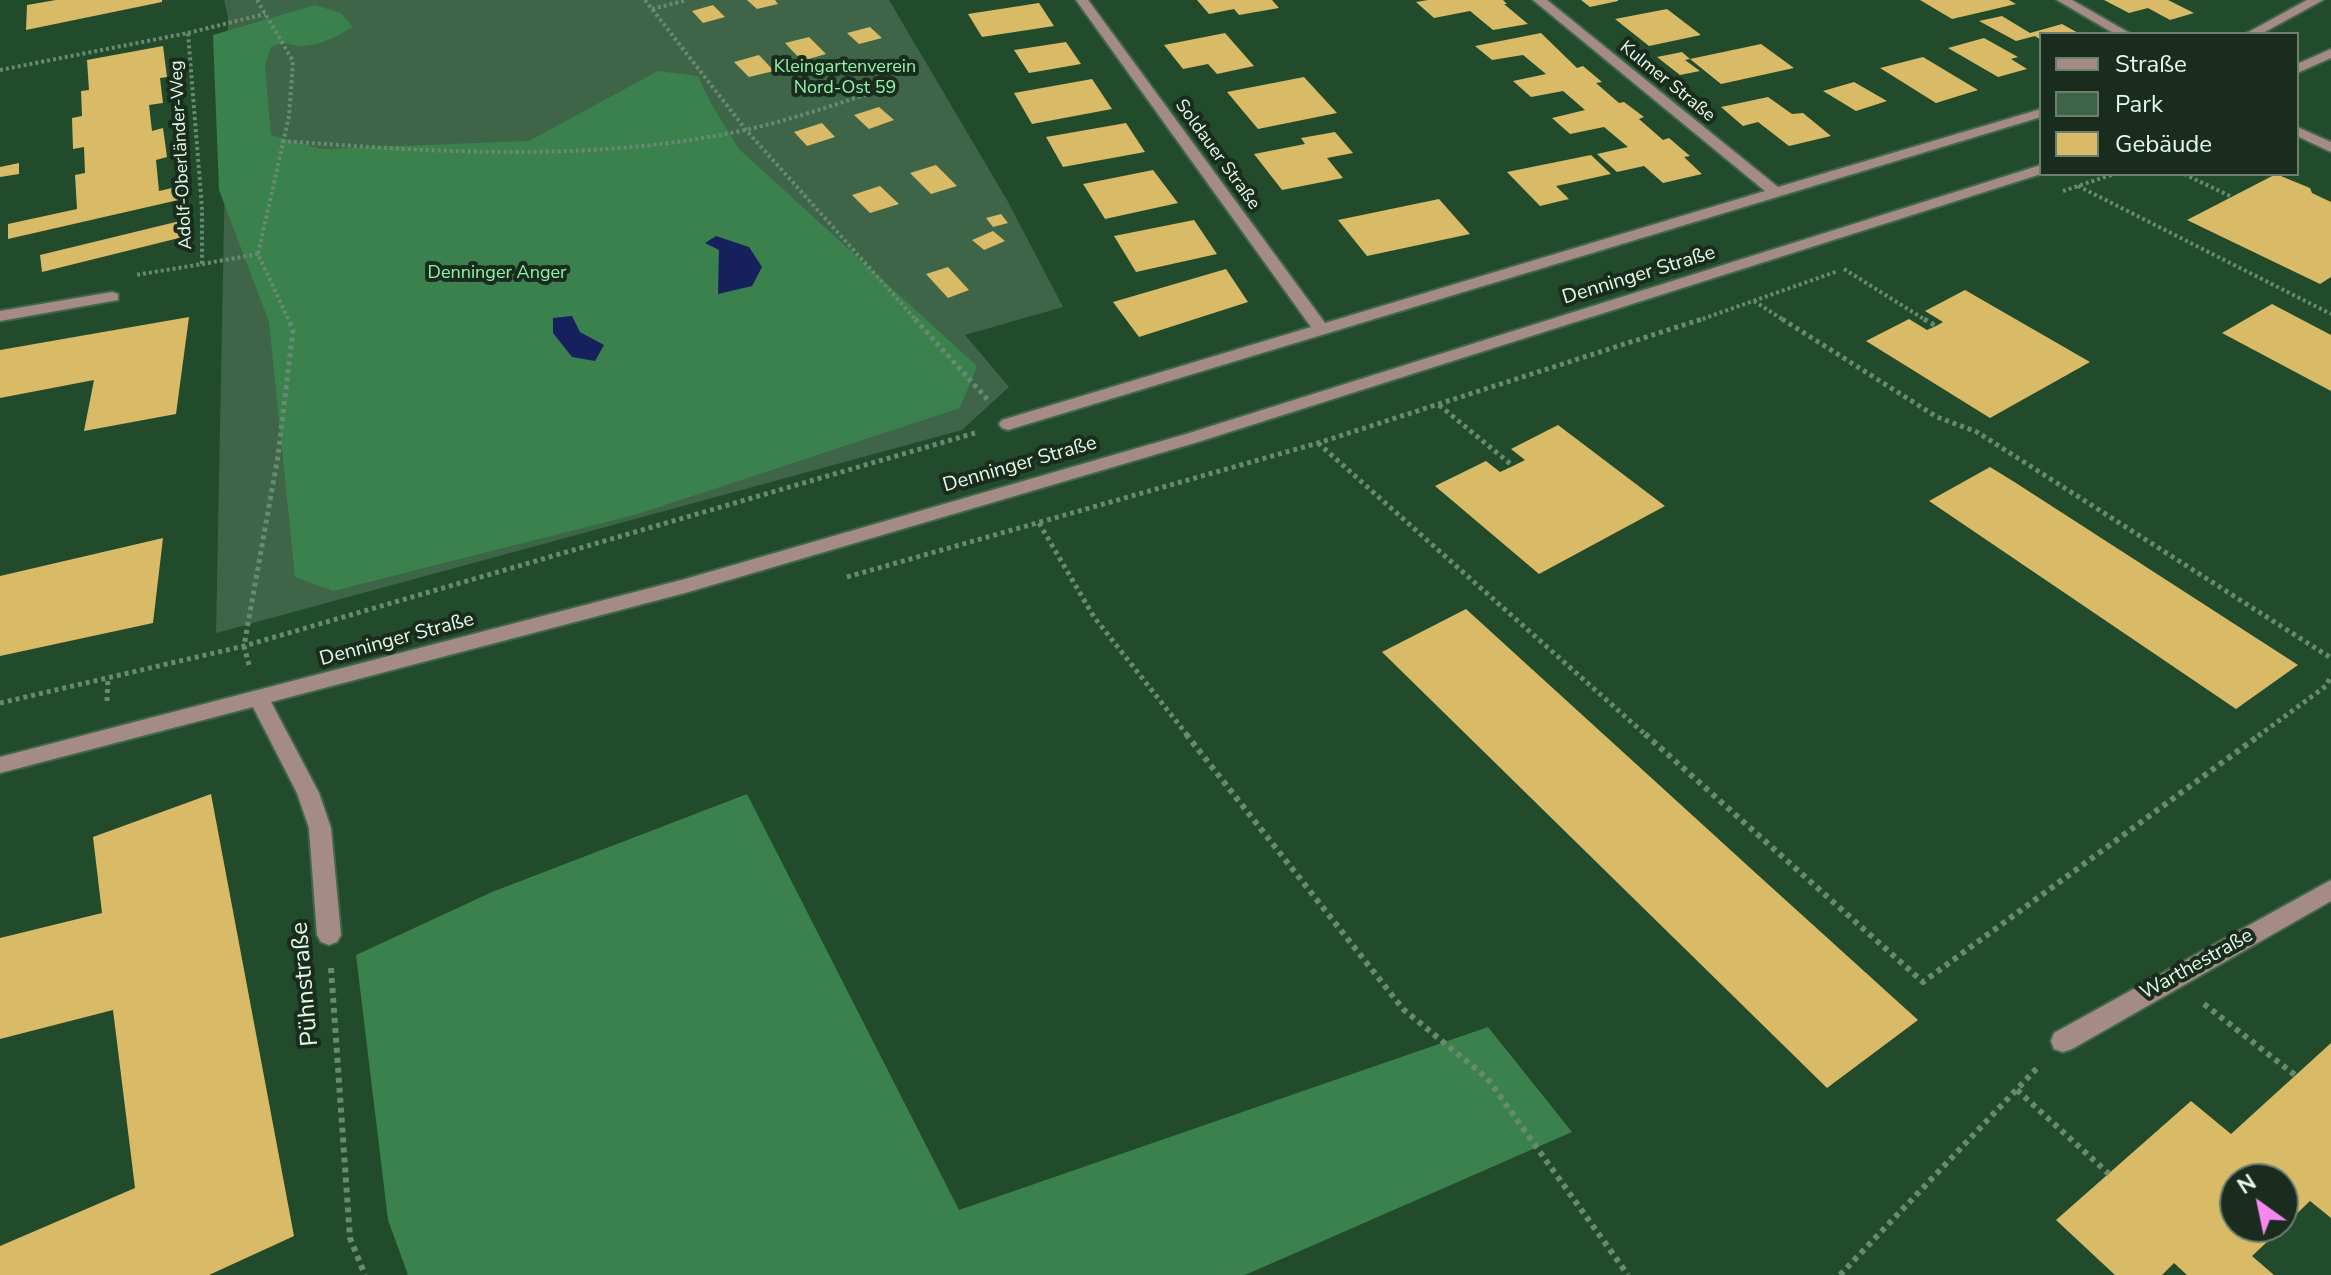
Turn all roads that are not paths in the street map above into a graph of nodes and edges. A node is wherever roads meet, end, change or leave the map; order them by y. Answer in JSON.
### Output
{"nodes":[{"id":1,"x":1082,"y":0,"type":"edge"},
{"id":2,"x":1539,"y":0,"type":"edge"},
{"id":3,"x":2063,"y":0,"type":"edge"},
{"id":4,"x":2317,"y":0,"type":"edge"},
{"id":5,"x":2121,"y":32,"type":"edge"},
{"id":6,"x":2255,"y":32,"type":"edge"},
{"id":7,"x":2331,"y":53,"type":"edge"},
{"id":8,"x":2299,"y":68,"type":"edge"},
{"id":9,"x":2039,"y":114,"type":"edge"},
{"id":10,"x":2299,"y":132,"type":"edge"},
{"id":11,"x":2331,"y":148,"type":"edge"},
{"id":12,"x":2039,"y":170,"type":"edge"},
{"id":13,"x":1773,"y":191,"type":"junction"},
{"id":14,"x":112,"y":297,"type":"dead end"},
{"id":15,"x":0,"y":316,"type":"edge"},
{"id":16,"x":1322,"y":331,"type":"junction"},
{"id":17,"x":1008,"y":424,"type":"road end"},
{"id":18,"x":259,"y":699,"type":"junction"},
{"id":19,"x":0,"y":765,"type":"edge"},
{"id":20,"x":2331,"y":890,"type":"edge"},
{"id":21,"x":329,"y":935,"type":"road end"},
{"id":22,"x":2063,"y":1041,"type":"road end"}],
"edges":[{"from":1,"to":16,"type":"street","name":"Soldauer Straße"},
{"from":2,"to":13,"type":"street","name":"Kulmer Straße"},
{"from":3,"to":5,"type":"street"},
{"from":4,"to":6,"type":"street"},
{"from":7,"to":8,"type":"street"},
{"from":9,"to":13,"type":"street"},
{"from":10,"to":11,"type":"street"},
{"from":12,"to":18,"type":"street","name":"Denninger Straße"},
{"from":13,"to":16,"type":"street"},
{"from":14,"to":15,"type":"street"},
{"from":16,"to":17,"type":"street"},
{"from":18,"to":19,"type":"street","name":"Denninger Straße"},
{"from":18,"to":21,"type":"street","name":"Pühnstraße"},
{"from":20,"to":22,"type":"street","name":"Warthestraße"}]}
